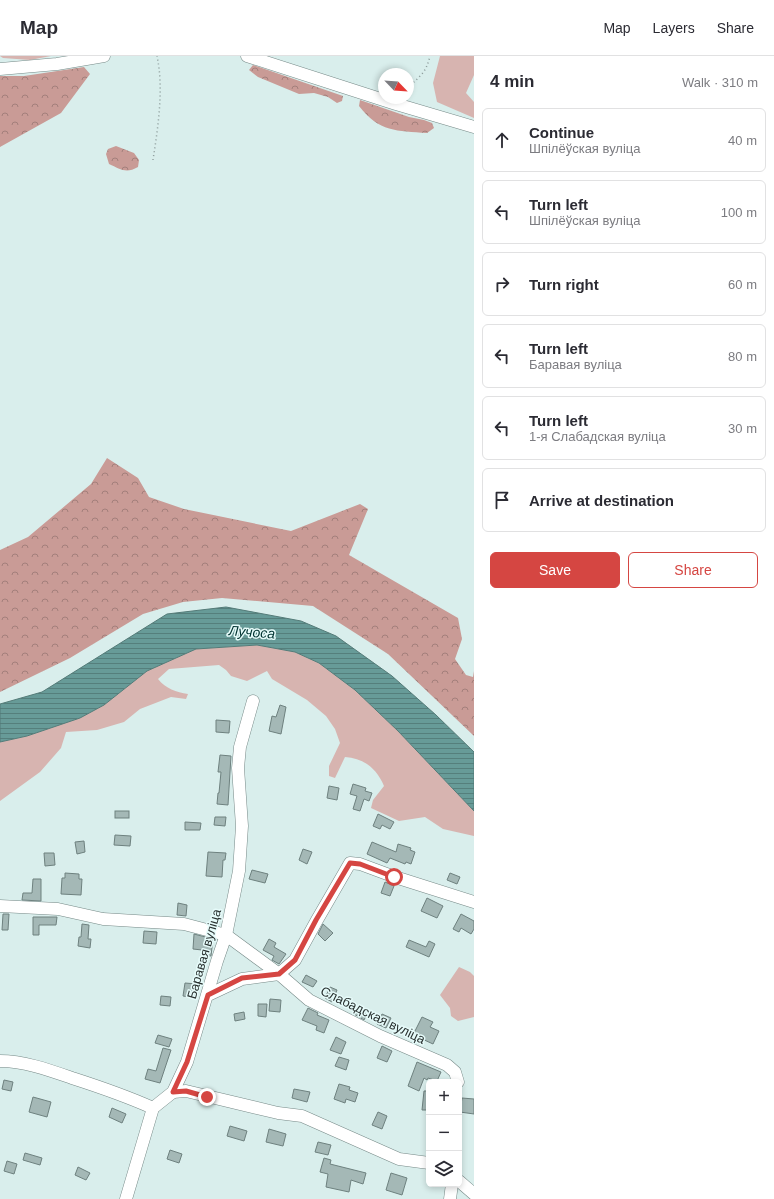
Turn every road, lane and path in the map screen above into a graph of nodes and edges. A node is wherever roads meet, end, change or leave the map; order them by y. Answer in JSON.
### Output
{"nodes":[{"id":1,"x":104,"y":56,"type":"edge"},
{"id":2,"x":157,"y":56,"type":"edge"},
{"id":3,"x":248,"y":56,"type":"edge"},
{"id":4,"x":430,"y":56,"type":"edge"},
{"id":5,"x":0,"y":69,"type":"edge"},
{"id":6,"x":414,"y":81,"type":"edge"},
{"id":7,"x":474,"y":127,"type":"edge"},
{"id":8,"x":153,"y":160,"type":"dead end"},
{"id":9,"x":253,"y":701,"type":"dead end"},
{"id":10,"x":474,"y":902,"type":"edge"},
{"id":11,"x":0,"y":906,"type":"edge"},
{"id":12,"x":226,"y":935,"type":"junction"},
{"id":13,"x":279,"y":974,"type":"junction"},
{"id":14,"x":208,"y":995,"type":"junction"},
{"id":15,"x":0,"y":1062,"type":"edge"},
{"id":16,"x":457,"y":1079,"type":"edge"},
{"id":17,"x":173,"y":1092,"type":"junction"},
{"id":18,"x":153,"y":1108,"type":"junction"},
{"id":19,"x":426,"y":1162,"type":"edge"},
{"id":20,"x":462,"y":1184,"type":"edge"},
{"id":21,"x":452,"y":1187,"type":"edge"},
{"id":22,"x":474,"y":1194,"type":"edge"},
{"id":23,"x":126,"y":1199,"type":"edge"},
{"id":24,"x":450,"y":1199,"type":"edge"}],
"edges":[{"from":1,"to":5,"type":"street"},
{"from":2,"to":8,"type":"path"},
{"from":3,"to":7,"type":"street"},
{"from":4,"to":6,"type":"path"},
{"from":9,"to":12,"type":"street","name":"Баравая вуліца"},
{"from":10,"to":13,"type":"street"},
{"from":11,"to":12,"type":"street","name":"Слабадская вуліца"},
{"from":12,"to":13,"type":"street","name":"Слабадская вуліца"},
{"from":12,"to":14,"type":"street","name":"Баравая вуліца"},
{"from":13,"to":14,"type":"street"},
{"from":13,"to":16,"type":"street","name":"Слабадская вуліца"},
{"from":14,"to":17,"type":"street","name":"Баравая вуліца"},
{"from":15,"to":18,"type":"street"},
{"from":17,"to":18,"type":"street","name":"Баравая вуліца"},
{"from":17,"to":19,"type":"street"},
{"from":18,"to":23,"type":"street"},
{"from":20,"to":22,"type":"street"},
{"from":21,"to":24,"type":"street"}]}
